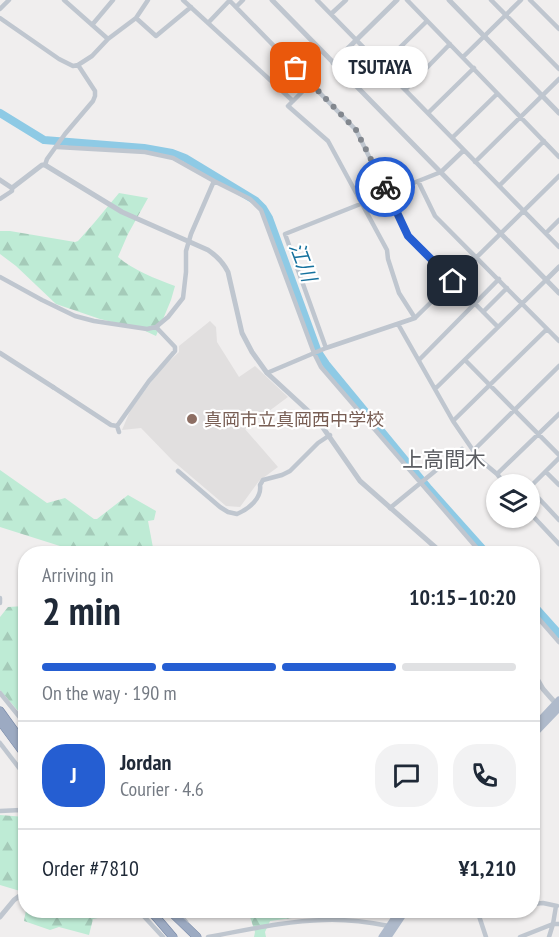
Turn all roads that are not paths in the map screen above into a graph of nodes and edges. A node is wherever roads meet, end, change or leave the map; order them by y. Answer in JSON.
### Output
{"nodes":[{"id":1,"x":9,"y":0,"type":"edge"},
{"id":2,"x":64,"y":0,"type":"edge"},
{"id":3,"x":113,"y":0,"type":"edge"},
{"id":4,"x":147,"y":0,"type":"edge"},
{"id":5,"x":183,"y":0,"type":"edge"},
{"id":6,"x":229,"y":0,"type":"edge"},
{"id":7,"x":243,"y":0,"type":"edge"},
{"id":8,"x":272,"y":0,"type":"edge"},
{"id":9,"x":317,"y":0,"type":"edge"},
{"id":10,"x":346,"y":0,"type":"edge"},
{"id":11,"x":397,"y":0,"type":"edge"},
{"id":12,"x":407,"y":0,"type":"edge"},
{"id":13,"x":449,"y":0,"type":"edge"},
{"id":14,"x":491,"y":0,"type":"edge"},
{"id":15,"x":521,"y":0,"type":"edge"},
{"id":16,"x":530,"y":0,"type":"edge"},
{"id":17,"x":191,"y":7,"type":"junction"},
{"id":18,"x":236,"y":7,"type":"junction"},
{"id":19,"x":0,"y":9,"type":"edge"},
{"id":20,"x":331,"y":14,"type":"junction"},
{"id":21,"x":506,"y":15,"type":"junction"},
{"id":22,"x":0,"y":18,"type":"edge"},
{"id":23,"x":136,"y":18,"type":"junction"},
{"id":24,"x":427,"y":21,"type":"junction"},
{"id":25,"x":208,"y":23,"type":"junction"},
{"id":26,"x":92,"y":25,"type":"junction"},
{"id":27,"x":559,"y":29,"type":"edge"},
{"id":28,"x":484,"y":36,"type":"junction"},
{"id":29,"x":108,"y":39,"type":"junction"},
{"id":30,"x":356,"y":40,"type":"junction"},
{"id":31,"x":450,"y":44,"type":"junction"},
{"id":32,"x":463,"y":57,"type":"junction"},
{"id":33,"x":333,"y":63,"type":"junction"},
{"id":34,"x":78,"y":65,"type":"junction"},
{"id":35,"x":381,"y":66,"type":"junction"},
{"id":36,"x":474,"y":69,"type":"junction"},
{"id":37,"x":559,"y":69,"type":"edge"},
{"id":38,"x":559,"y":79,"type":"edge"},
{"id":39,"x":311,"y":83,"type":"junction"},
{"id":40,"x":405,"y":90,"type":"junction"},
{"id":41,"x":497,"y":94,"type":"junction"},
{"id":42,"x":542,"y":96,"type":"junction"},
{"id":43,"x":293,"y":101,"type":"junction"},
{"id":44,"x":428,"y":113,"type":"junction"},
{"id":45,"x":559,"y":113,"type":"edge"},
{"id":46,"x":520,"y":117,"type":"junction"},
{"id":47,"x":452,"y":138,"type":"junction"},
{"id":48,"x":544,"y":141,"type":"junction"},
{"id":49,"x":57,"y":147,"type":"junction"},
{"id":50,"x":464,"y":150,"type":"junction"},
{"id":51,"x":559,"y":157,"type":"edge"},
{"id":52,"x":476,"y":162,"type":"junction"},
{"id":53,"x":45,"y":165,"type":"junction"},
{"id":54,"x":441,"y":172,"type":"junction"},
{"id":55,"x":559,"y":176,"type":"edge"},
{"id":56,"x":0,"y":180,"type":"edge"},
{"id":57,"x":214,"y":181,"type":"junction"},
{"id":58,"x":418,"y":181,"type":"junction"},
{"id":59,"x":499,"y":186,"type":"junction"},
{"id":60,"x":12,"y":188,"type":"junction"},
{"id":61,"x":387,"y":193,"type":"junction"},
{"id":62,"x":0,"y":199,"type":"edge"},
{"id":63,"x":360,"y":203,"type":"junction"},
{"id":64,"x":524,"y":211,"type":"junction"},
{"id":65,"x":559,"y":220,"type":"edge"},
{"id":66,"x":546,"y":233,"type":"junction"},
{"id":67,"x":501,"y":234,"type":"junction"},
{"id":68,"x":189,"y":241,"type":"junction"},
{"id":69,"x":559,"y":247,"type":"edge"},
{"id":70,"x":477,"y":257,"type":"junction"},
{"id":71,"x":559,"y":267,"type":"edge"},
{"id":72,"x":0,"y":277,"type":"edge"},
{"id":73,"x":499,"y":279,"type":"junction"},
{"id":74,"x":546,"y":280,"type":"junction"},
{"id":75,"x":453,"y":281,"type":"junction"},
{"id":76,"x":507,"y":288,"type":"junction"},
{"id":77,"x":559,"y":293,"type":"edge"},
{"id":78,"x":475,"y":303,"type":"junction"},
{"id":79,"x":522,"y":304,"type":"junction"},
{"id":80,"x":483,"y":312,"type":"junction"},
{"id":81,"x":415,"y":318,"type":"junction"},
{"id":82,"x":398,"y":324,"type":"junction"},
{"id":83,"x":156,"y":327,"type":"junction"},
{"id":84,"x":498,"y":327,"type":"junction"},
{"id":85,"x":547,"y":329,"type":"junction"},
{"id":86,"x":559,"y":341,"type":"edge"},
{"id":87,"x":326,"y":348,"type":"junction"},
{"id":88,"x":0,"y":353,"type":"edge"},
{"id":89,"x":314,"y":353,"type":"junction"},
{"id":90,"x":419,"y":360,"type":"junction"},
{"id":91,"x":465,"y":360,"type":"junction"},
{"id":92,"x":559,"y":366,"type":"edge"},
{"id":93,"x":267,"y":373,"type":"junction"},
{"id":94,"x":489,"y":385,"type":"junction"},
{"id":95,"x":53,"y":387,"type":"joint"},
{"id":96,"x":435,"y":389,"type":"junction"},
{"id":97,"x":514,"y":410,"type":"junction"},
{"id":98,"x":559,"y":414,"type":"edge"},
{"id":99,"x":453,"y":421,"type":"junction"},
{"id":100,"x":117,"y":426,"type":"junction"},
{"id":101,"x":119,"y":432,"type":"dead end"},
{"id":102,"x":538,"y":434,"type":"junction"},
{"id":103,"x":330,"y":435,"type":"junction"},
{"id":104,"x":462,"y":449,"type":"dead end"},
{"id":105,"x":474,"y":450,"type":"junction"},
{"id":106,"x":559,"y":457,"type":"edge"},
{"id":107,"x":178,"y":471,"type":"dead end"},
{"id":108,"x":546,"y":472,"type":"junction"},
{"id":109,"x":497,"y":474,"type":"joint"},
{"id":110,"x":540,"y":478,"type":"edge"},
{"id":111,"x":421,"y":482,"type":"junction"},
{"id":112,"x":559,"y":485,"type":"edge"},
{"id":113,"x":540,"y":499,"type":"edge"},
{"id":114,"x":390,"y":508,"type":"junction"},
{"id":115,"x":559,"y":520,"type":"edge"},
{"id":116,"x":540,"y":524,"type":"edge"},
{"id":117,"x":559,"y":544,"type":"edge"},
{"id":118,"x":434,"y":546,"type":"edge"},
{"id":119,"x":475,"y":546,"type":"edge"},
{"id":120,"x":0,"y":598,"type":"edge"},
{"id":121,"x":0,"y":603,"type":"edge"},
{"id":122,"x":540,"y":620,"type":"edge"},
{"id":123,"x":559,"y":642,"type":"edge"},
{"id":124,"x":540,"y":684,"type":"edge"},
{"id":125,"x":0,"y":693,"type":"edge"},
{"id":126,"x":558,"y":705,"type":"edge"},
{"id":127,"x":0,"y":711,"type":"edge"},
{"id":128,"x":18,"y":716,"type":"edge"},
{"id":129,"x":0,"y":722,"type":"edge"},
{"id":130,"x":540,"y":722,"type":"edge"},
{"id":131,"x":540,"y":726,"type":"edge"},
{"id":132,"x":18,"y":741,"type":"edge"},
{"id":133,"x":0,"y":743,"type":"edge"},
{"id":134,"x":18,"y":744,"type":"edge"},
{"id":135,"x":18,"y":767,"type":"edge"},
{"id":136,"x":18,"y":810,"type":"edge"},
{"id":137,"x":0,"y":811,"type":"edge"},
{"id":138,"x":18,"y":897,"type":"edge"},
{"id":139,"x":540,"y":903,"type":"edge"},
{"id":140,"x":558,"y":906,"type":"edge"},
{"id":141,"x":0,"y":917,"type":"edge"},
{"id":142,"x":145,"y":918,"type":"edge"},
{"id":143,"x":157,"y":918,"type":"edge"},
{"id":144,"x":177,"y":918,"type":"edge"},
{"id":145,"x":184,"y":918,"type":"edge"},
{"id":146,"x":394,"y":918,"type":"edge"},
{"id":147,"x":401,"y":918,"type":"edge"},
{"id":148,"x":480,"y":918,"type":"edge"},
{"id":149,"x":556,"y":924,"type":"edge"},
{"id":150,"x":389,"y":926,"type":"junction"},
{"id":151,"x":163,"y":937,"type":"edge"},
{"id":152,"x":173,"y":937,"type":"edge"},
{"id":153,"x":197,"y":937,"type":"edge"},
{"id":154,"x":208,"y":937,"type":"edge"},
{"id":155,"x":382,"y":937,"type":"edge"},
{"id":156,"x":388,"y":937,"type":"edge"},
{"id":157,"x":486,"y":937,"type":"edge"},
{"id":158,"x":520,"y":937,"type":"edge"},
{"id":159,"x":549,"y":937,"type":"edge"}],
"edges":[{"from":1,"to":19,"type":"street"},
{"from":2,"to":26,"type":"street"},
{"from":3,"to":26,"type":"street"},
{"from":4,"to":23,"type":"street"},
{"from":5,"to":17,"type":"street"},
{"from":6,"to":18,"type":"street"},
{"from":6,"to":25,"type":"street"},
{"from":7,"to":18,"type":"street"},
{"from":8,"to":33,"type":"street"},
{"from":9,"to":20,"type":"street"},
{"from":10,"to":20,"type":"street"},
{"from":11,"to":30,"type":"street"},
{"from":12,"to":24,"type":"street"},
{"from":13,"to":28,"type":"street"},
{"from":14,"to":21,"type":"street"},
{"from":15,"to":21,"type":"street"},
{"from":16,"to":27,"type":"street"},
{"from":17,"to":23,"type":"street"},
{"from":17,"to":25,"type":"street"},
{"from":18,"to":39,"type":"street"},
{"from":20,"to":30,"type":"street"},
{"from":21,"to":28,"type":"street"},
{"from":21,"to":37,"type":"street"},
{"from":22,"to":34,"type":"street"},
{"from":23,"to":29,"type":"street"},
{"from":24,"to":31,"type":"street"},
{"from":24,"to":35,"type":"street"},
{"from":25,"to":43,"type":"street"},
{"from":26,"to":29,"type":"street"},
{"from":28,"to":32,"type":"street"},
{"from":28,"to":42,"type":"street"},
{"from":29,"to":34,"type":"street"},
{"from":30,"to":33,"type":"street"},
{"from":30,"to":35,"type":"street"},
{"from":31,"to":32,"type":"street"},
{"from":31,"to":40,"type":"street"},
{"from":32,"to":36,"type":"street"},
{"from":33,"to":54,"type":"street"},
{"from":34,"to":49,"type":"street"},
{"from":35,"to":40,"type":"street"},
{"from":36,"to":41,"type":"street"},
{"from":36,"to":44,"type":"street"},
{"from":38,"to":42,"type":"street"},
{"from":39,"to":43,"type":"street"},
{"from":39,"to":61,"type":"street"},
{"from":40,"to":44,"type":"street"},
{"from":41,"to":46,"type":"street"},
{"from":41,"to":47,"type":"street"},
{"from":42,"to":45,"type":"street"},
{"from":42,"to":46,"type":"street"},
{"from":43,"to":63,"type":"street"},
{"from":44,"to":47,"type":"street"},
{"from":46,"to":48,"type":"street"},
{"from":46,"to":52,"type":"street"},
{"from":47,"to":50,"type":"street"},
{"from":48,"to":51,"type":"street"},
{"from":48,"to":59,"type":"street"},
{"from":49,"to":53,"type":"street"},
{"from":49,"to":57,"type":"street"},
{"from":50,"to":52,"type":"street"},
{"from":50,"to":54,"type":"street"},
{"from":52,"to":59,"type":"street"},
{"from":53,"to":60,"type":"street"},
{"from":53,"to":68,"type":"street"},
{"from":54,"to":58,"type":"street"},
{"from":54,"to":67,"type":"street"},
{"from":55,"to":64,"type":"street"},
{"from":56,"to":60,"type":"street"},
{"from":57,"to":68,"type":"street"},
{"from":57,"to":89,"type":"street"},
{"from":58,"to":61,"type":"street"},
{"from":58,"to":70,"type":"street"},
{"from":59,"to":64,"type":"street"},
{"from":60,"to":62,"type":"street"},
{"from":61,"to":63,"type":"street"},
{"from":61,"to":75,"type":"street"},
{"from":63,"to":81,"type":"street"},
{"from":63,"to":87,"type":"street"},
{"from":64,"to":66,"type":"street"},
{"from":64,"to":67,"type":"street"},
{"from":65,"to":66,"type":"street"},
{"from":66,"to":69,"type":"street"},
{"from":67,"to":70,"type":"street"},
{"from":67,"to":74,"type":"street"},
{"from":68,"to":83,"type":"street"},
{"from":68,"to":93,"type":"street"},
{"from":70,"to":73,"type":"street"},
{"from":70,"to":75,"type":"street"},
{"from":71,"to":74,"type":"street"},
{"from":72,"to":83,"type":"street"},
{"from":73,"to":76,"type":"street"},
{"from":73,"to":78,"type":"street"},
{"from":74,"to":77,"type":"street"},
{"from":74,"to":79,"type":"street"},
{"from":75,"to":78,"type":"street"},
{"from":75,"to":81,"type":"street"},
{"from":76,"to":79,"type":"street"},
{"from":76,"to":80,"type":"street"},
{"from":78,"to":80,"type":"street"},
{"from":78,"to":90,"type":"street"},
{"from":79,"to":84,"type":"street"},
{"from":79,"to":85,"type":"street"},
{"from":80,"to":84,"type":"street"},
{"from":81,"to":82,"type":"street"},
{"from":82,"to":87,"type":"street"},
{"from":82,"to":90,"type":"street"},
{"from":83,"to":100,"type":"street"},
{"from":84,"to":91,"type":"street"},
{"from":85,"to":86,"type":"street"},
{"from":85,"to":94,"type":"street"},
{"from":87,"to":89,"type":"street"},
{"from":88,"to":95,"type":"street"},
{"from":89,"to":93,"type":"street"},
{"from":89,"to":111,"type":"street"},
{"from":90,"to":96,"type":"street"},
{"from":91,"to":94,"type":"street"},
{"from":91,"to":96,"type":"street"},
{"from":92,"to":97,"type":"street"},
{"from":93,"to":103,"type":"street"},
{"from":94,"to":97,"type":"street"},
{"from":94,"to":99,"type":"street"},
{"from":95,"to":100,"type":"street"},
{"from":96,"to":99,"type":"street"},
{"from":97,"to":102,"type":"street"},
{"from":97,"to":105,"type":"street"},
{"from":98,"to":102,"type":"street"},
{"from":99,"to":105,"type":"street"},
{"from":100,"to":101,"type":"street"},
{"from":102,"to":106,"type":"street"},
{"from":102,"to":109,"type":"street"},
{"from":103,"to":107,"type":"street"},
{"from":103,"to":114,"type":"street"},
{"from":104,"to":111,"type":"street"},
{"from":105,"to":109,"type":"street"},
{"from":106,"to":108,"type":"street"},
{"from":108,"to":110,"type":"street"},
{"from":108,"to":112,"type":"street"},
{"from":111,"to":114,"type":"street"},
{"from":111,"to":119,"type":"street"},
{"from":113,"to":115,"type":"street"},
{"from":114,"to":118,"type":"street"},
{"from":116,"to":117,"type":"street"},
{"from":120,"to":121,"type":"street"},
{"from":122,"to":123,"type":"street"},
{"from":124,"to":126,"type":"street"},
{"from":125,"to":128,"type":"street"},
{"from":126,"to":130,"type":"main road"},
{"from":126,"to":131,"type":"main road"},
{"from":127,"to":132,"type":"highway"},
{"from":129,"to":134,"type":"highway"},
{"from":133,"to":135,"type":"street"},
{"from":136,"to":137,"type":"street"},
{"from":138,"to":141,"type":"street"},
{"from":139,"to":140,"type":"street"},
{"from":140,"to":149,"type":"street"},
{"from":142,"to":151,"type":"street"},
{"from":143,"to":152,"type":"highway"},
{"from":144,"to":153,"type":"highway"},
{"from":145,"to":153,"type":"street"},
{"from":146,"to":150,"type":"main road"},
{"from":147,"to":156,"type":"main road"},
{"from":148,"to":157,"type":"street"},
{"from":149,"to":158,"type":"street"},
{"from":149,"to":159,"type":"street"},
{"from":150,"to":154,"type":"street"},
{"from":150,"to":155,"type":"main road"}]}
